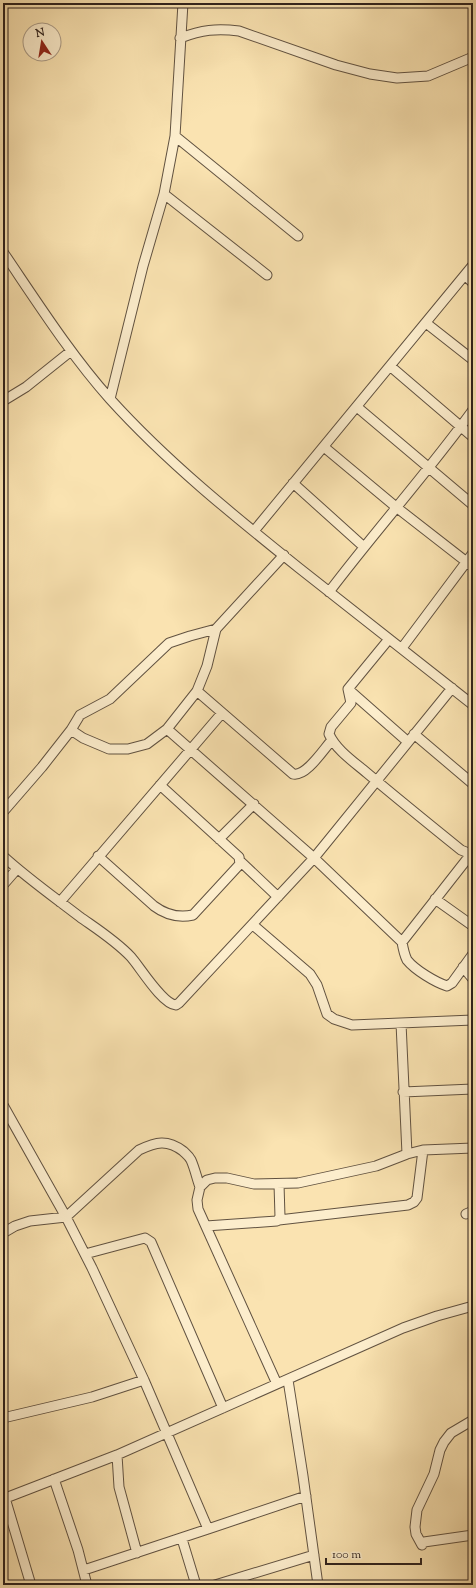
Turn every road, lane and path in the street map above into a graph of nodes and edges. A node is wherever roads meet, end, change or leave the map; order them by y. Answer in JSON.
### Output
{"nodes":[{"id":1,"x":183,"y":3,"type":"edge"},
{"id":2,"x":180,"y":38,"type":"junction"},
{"id":3,"x":473,"y":57,"type":"edge"},
{"id":4,"x":175,"y":136,"type":"junction"},
{"id":5,"x":164,"y":194,"type":"junction"},
{"id":6,"x":298,"y":236,"type":"dead end"},
{"id":7,"x":3,"y":252,"type":"edge"},
{"id":8,"x":473,"y":265,"type":"edge"},
{"id":9,"x":267,"y":274,"type":"dead end"},
{"id":10,"x":465,"y":275,"type":"junction"},
{"id":11,"x":473,"y":283,"type":"edge"},
{"id":12,"x":426,"y":323,"type":"junction"},
{"id":13,"x":72,"y":351,"type":"junction"},
{"id":14,"x":473,"y":360,"type":"edge"},
{"id":15,"x":390,"y":366,"type":"junction"},
{"id":16,"x":110,"y":399,"type":"junction"},
{"id":17,"x":3,"y":401,"type":"edge"},
{"id":18,"x":357,"y":407,"type":"junction"},
{"id":19,"x":473,"y":410,"type":"edge"},
{"id":20,"x":460,"y":427,"type":"junction"},
{"id":21,"x":473,"y":437,"type":"edge"},
{"id":22,"x":324,"y":447,"type":"junction"},
{"id":23,"x":429,"y":467,"type":"junction"},
{"id":24,"x":293,"y":483,"type":"junction"},
{"id":25,"x":473,"y":505,"type":"edge"},
{"id":26,"x":396,"y":507,"type":"junction"},
{"id":27,"x":254,"y":531,"type":"junction"},
{"id":28,"x":364,"y":547,"type":"junction"},
{"id":29,"x":473,"y":553,"type":"edge"},
{"id":30,"x":284,"y":556,"type":"junction"},
{"id":31,"x":469,"y":565,"type":"edge"},
{"id":32,"x":329,"y":592,"type":"junction"},
{"id":33,"x":216,"y":629,"type":"junction"},
{"id":34,"x":389,"y":639,"type":"junction"},
{"id":35,"x":402,"y":648,"type":"junction"},
{"id":36,"x":452,"y":688,"type":"junction"},
{"id":37,"x":348,"y":689,"type":"junction"},
{"id":38,"x":197,"y":691,"type":"junction"},
{"id":39,"x":473,"y":705,"type":"edge"},
{"id":40,"x":222,"y":713,"type":"junction"},
{"id":41,"x":167,"y":728,"type":"junction"},
{"id":42,"x":71,"y":730,"type":"junction"},
{"id":43,"x":414,"y":734,"type":"junction"},
{"id":44,"x":332,"y":740,"type":"junction"},
{"id":45,"x":408,"y":742,"type":"junction"},
{"id":46,"x":191,"y":750,"type":"junction"},
{"id":47,"x":376,"y":781,"type":"junction"},
{"id":48,"x":473,"y":784,"type":"edge"},
{"id":49,"x":160,"y":785,"type":"junction"},
{"id":50,"x":254,"y":804,"type":"junction"},
{"id":51,"x":3,"y":812,"type":"edge"},
{"id":52,"x":219,"y":839,"type":"junction"},
{"id":53,"x":472,"y":854,"type":"edge"},
{"id":54,"x":3,"y":856,"type":"edge"},
{"id":55,"x":98,"y":856,"type":"junction"},
{"id":56,"x":314,"y":858,"type":"junction"},
{"id":57,"x":240,"y":861,"type":"junction"},
{"id":58,"x":17,"y":869,"type":"junction"},
{"id":59,"x":3,"y":885,"type":"edge"},
{"id":60,"x":278,"y":897,"type":"junction"},
{"id":61,"x":435,"y":899,"type":"junction"},
{"id":62,"x":60,"y":902,"type":"junction"},
{"id":63,"x":253,"y":925,"type":"junction"},
{"id":64,"x":473,"y":926,"type":"edge"},
{"id":65,"x":402,"y":942,"type":"junction"},
{"id":66,"x":473,"y":954,"type":"edge"},
{"id":67,"x":463,"y":967,"type":"junction"},
{"id":68,"x":473,"y":979,"type":"edge"},
{"id":69,"x":473,"y":1020,"type":"edge"},
{"id":70,"x":400,"y":1023,"type":"junction"},
{"id":71,"x":473,"y":1089,"type":"edge"},
{"id":72,"x":403,"y":1092,"type":"junction"},
{"id":73,"x":3,"y":1104,"type":"edge"},
{"id":74,"x":473,"y":1148,"type":"edge"},
{"id":75,"x":423,"y":1150,"type":"junction"},
{"id":76,"x":407,"y":1154,"type":"junction"},
{"id":77,"x":279,"y":1184,"type":"junction"},
{"id":78,"x":200,"y":1187,"type":"junction"},
{"id":79,"x":66,"y":1217,"type":"junction"},
{"id":80,"x":279,"y":1220,"type":"junction"},
{"id":81,"x":206,"y":1226,"type":"junction"},
{"id":82,"x":3,"y":1232,"type":"edge"},
{"id":83,"x":85,"y":1254,"type":"junction"},
{"id":84,"x":473,"y":1306,"type":"edge"},
{"id":85,"x":144,"y":1380,"type":"junction"},
{"id":86,"x":288,"y":1380,"type":"junction"},
{"id":87,"x":277,"y":1384,"type":"junction"},
{"id":88,"x":223,"y":1408,"type":"junction"},
{"id":89,"x":3,"y":1418,"type":"edge"},
{"id":90,"x":473,"y":1420,"type":"edge"},
{"id":91,"x":167,"y":1432,"type":"junction"},
{"id":92,"x":117,"y":1455,"type":"junction"},
{"id":93,"x":54,"y":1479,"type":"junction"},
{"id":94,"x":306,"y":1496,"type":"junction"},
{"id":95,"x":4,"y":1499,"type":"edge"},
{"id":96,"x":208,"y":1529,"type":"junction"},
{"id":97,"x":473,"y":1535,"type":"edge"},
{"id":98,"x":182,"y":1539,"type":"junction"},
{"id":99,"x":137,"y":1553,"type":"junction"},
{"id":100,"x":314,"y":1555,"type":"junction"},
{"id":101,"x":84,"y":1570,"type":"junction"},
{"id":102,"x":31,"y":1585,"type":"edge"},
{"id":103,"x":87,"y":1585,"type":"edge"},
{"id":104,"x":196,"y":1585,"type":"edge"},
{"id":105,"x":215,"y":1585,"type":"edge"},
{"id":106,"x":317,"y":1585,"type":"edge"}],
"edges":[{"from":1,"to":2,"type":"street"},
{"from":2,"to":3,"type":"street"},
{"from":2,"to":4,"type":"street"},
{"from":4,"to":5,"type":"street"},
{"from":4,"to":6,"type":"street"},
{"from":5,"to":9,"type":"street"},
{"from":5,"to":16,"type":"street"},
{"from":7,"to":13,"type":"street"},
{"from":8,"to":10,"type":"street"},
{"from":10,"to":11,"type":"street"},
{"from":10,"to":12,"type":"street"},
{"from":12,"to":14,"type":"street"},
{"from":12,"to":15,"type":"street"},
{"from":13,"to":16,"type":"street"},
{"from":13,"to":17,"type":"street"},
{"from":15,"to":18,"type":"street"},
{"from":15,"to":20,"type":"street"},
{"from":16,"to":27,"type":"street"},
{"from":18,"to":22,"type":"street"},
{"from":18,"to":23,"type":"street"},
{"from":19,"to":20,"type":"street"},
{"from":20,"to":21,"type":"street"},
{"from":20,"to":23,"type":"street"},
{"from":22,"to":24,"type":"street"},
{"from":22,"to":26,"type":"street"},
{"from":23,"to":25,"type":"street"},
{"from":23,"to":26,"type":"street"},
{"from":24,"to":27,"type":"street"},
{"from":24,"to":28,"type":"street"},
{"from":26,"to":28,"type":"street"},
{"from":26,"to":31,"type":"street"},
{"from":27,"to":30,"type":"street"},
{"from":28,"to":32,"type":"street"},
{"from":29,"to":31,"type":"street"},
{"from":30,"to":32,"type":"street"},
{"from":30,"to":33,"type":"street"},
{"from":31,"to":35,"type":"street"},
{"from":32,"to":34,"type":"street"},
{"from":33,"to":38,"type":"street"},
{"from":33,"to":42,"type":"street"},
{"from":34,"to":35,"type":"street"},
{"from":34,"to":37,"type":"street"},
{"from":35,"to":36,"type":"street"},
{"from":36,"to":39,"type":"street"},
{"from":36,"to":43,"type":"street"},
{"from":37,"to":44,"type":"street"},
{"from":37,"to":45,"type":"street"},
{"from":38,"to":40,"type":"street"},
{"from":38,"to":41,"type":"street"},
{"from":40,"to":44,"type":"street"},
{"from":40,"to":46,"type":"street"},
{"from":41,"to":42,"type":"street"},
{"from":41,"to":46,"type":"street"},
{"from":42,"to":51,"type":"street"},
{"from":43,"to":45,"type":"street"},
{"from":43,"to":48,"type":"street"},
{"from":44,"to":47,"type":"street"},
{"from":45,"to":47,"type":"street"},
{"from":46,"to":49,"type":"street"},
{"from":46,"to":50,"type":"street"},
{"from":47,"to":53,"type":"street"},
{"from":47,"to":56,"type":"street"},
{"from":49,"to":52,"type":"street"},
{"from":49,"to":55,"type":"street"},
{"from":50,"to":52,"type":"street"},
{"from":50,"to":56,"type":"street"},
{"from":52,"to":57,"type":"street"},
{"from":53,"to":61,"type":"street"},
{"from":54,"to":58,"type":"street"},
{"from":55,"to":57,"type":"street"},
{"from":55,"to":62,"type":"street"},
{"from":56,"to":60,"type":"street"},
{"from":56,"to":65,"type":"street"},
{"from":57,"to":60,"type":"street"},
{"from":58,"to":59,"type":"street"},
{"from":58,"to":62,"type":"street"},
{"from":60,"to":63,"type":"street"},
{"from":61,"to":64,"type":"street"},
{"from":61,"to":65,"type":"street"},
{"from":62,"to":63,"type":"street"},
{"from":63,"to":70,"type":"street"},
{"from":65,"to":67,"type":"street"},
{"from":66,"to":67,"type":"street"},
{"from":67,"to":68,"type":"street"},
{"from":69,"to":70,"type":"street"},
{"from":70,"to":72,"type":"street"},
{"from":71,"to":72,"type":"street"},
{"from":72,"to":76,"type":"street"},
{"from":73,"to":79,"type":"street"},
{"from":74,"to":75,"type":"street"},
{"from":75,"to":76,"type":"street"},
{"from":75,"to":80,"type":"street"},
{"from":76,"to":77,"type":"street"},
{"from":77,"to":78,"type":"street"},
{"from":77,"to":80,"type":"street"},
{"from":78,"to":79,"type":"street"},
{"from":78,"to":81,"type":"street"},
{"from":79,"to":82,"type":"street"},
{"from":79,"to":83,"type":"street"},
{"from":80,"to":81,"type":"street"},
{"from":81,"to":87,"type":"street"},
{"from":83,"to":85,"type":"street"},
{"from":83,"to":88,"type":"street"},
{"from":84,"to":86,"type":"street"},
{"from":85,"to":89,"type":"street"},
{"from":85,"to":91,"type":"street"},
{"from":86,"to":87,"type":"street"},
{"from":86,"to":94,"type":"street"},
{"from":87,"to":88,"type":"street"},
{"from":88,"to":91,"type":"street"},
{"from":90,"to":97,"type":"street"},
{"from":91,"to":92,"type":"street"},
{"from":91,"to":96,"type":"street"},
{"from":92,"to":93,"type":"street"},
{"from":92,"to":99,"type":"street"},
{"from":93,"to":95,"type":"street"},
{"from":93,"to":101,"type":"street"},
{"from":94,"to":96,"type":"street"},
{"from":94,"to":100,"type":"street"},
{"from":95,"to":102,"type":"street"},
{"from":96,"to":98,"type":"street"},
{"from":98,"to":99,"type":"street"},
{"from":98,"to":104,"type":"street"},
{"from":99,"to":101,"type":"street"},
{"from":100,"to":105,"type":"street"},
{"from":100,"to":106,"type":"street"},
{"from":101,"to":103,"type":"street"}]}
